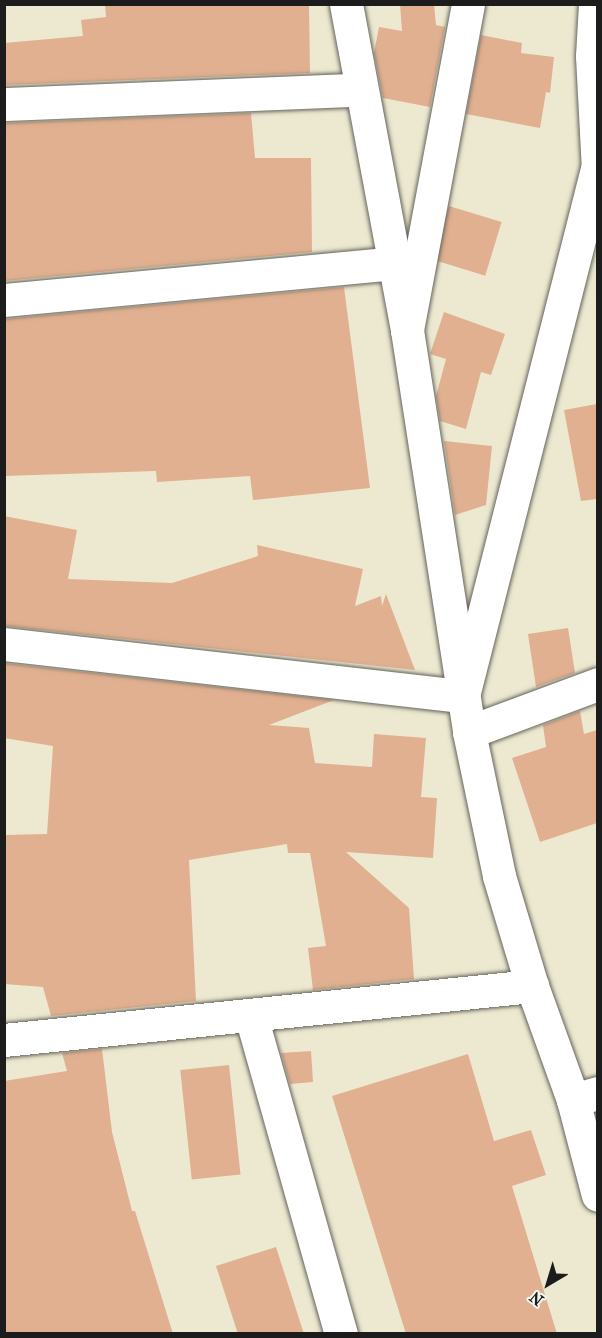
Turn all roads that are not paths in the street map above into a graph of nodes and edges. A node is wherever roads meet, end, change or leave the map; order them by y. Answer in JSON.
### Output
{"nodes":[{"id":1,"x":346,"y":4,"type":"edge"},
{"id":2,"x":468,"y":4,"type":"edge"},
{"id":3,"x":595,"y":4,"type":"edge"},
{"id":4,"x":359,"y":90,"type":"junction"},
{"id":5,"x":4,"y":104,"type":"edge"},
{"id":6,"x":597,"y":168,"type":"edge"},
{"id":7,"x":393,"y":263,"type":"junction"},
{"id":8,"x":4,"y":300,"type":"edge"},
{"id":9,"x":407,"y":330,"type":"junction"},
{"id":10,"x":4,"y":644,"type":"edge"},
{"id":11,"x":597,"y":684,"type":"edge"},
{"id":12,"x":463,"y":696,"type":"junction"},
{"id":13,"x":469,"y":732,"type":"junction"},
{"id":14,"x":532,"y":986,"type":"junction"},
{"id":15,"x":251,"y":1016,"type":"junction"},
{"id":16,"x":4,"y":1040,"type":"edge"},
{"id":17,"x":585,"y":1096,"type":"edge"},
{"id":18,"x":597,"y":1195,"type":"edge"},
{"id":19,"x":341,"y":1334,"type":"edge"}],
"edges":[{"from":1,"to":4,"type":"street"},
{"from":2,"to":9,"type":"street"},
{"from":3,"to":6,"type":"street"},
{"from":4,"to":5,"type":"street"},
{"from":4,"to":7,"type":"street"},
{"from":6,"to":12,"type":"street"},
{"from":7,"to":8,"type":"street"},
{"from":7,"to":9,"type":"street"},
{"from":9,"to":12,"type":"street"},
{"from":10,"to":12,"type":"street"},
{"from":11,"to":13,"type":"street"},
{"from":12,"to":13,"type":"street"},
{"from":13,"to":14,"type":"street"},
{"from":14,"to":15,"type":"street"},
{"from":14,"to":17,"type":"street"},
{"from":15,"to":16,"type":"street"},
{"from":15,"to":19,"type":"street"},
{"from":17,"to":18,"type":"street"}]}
